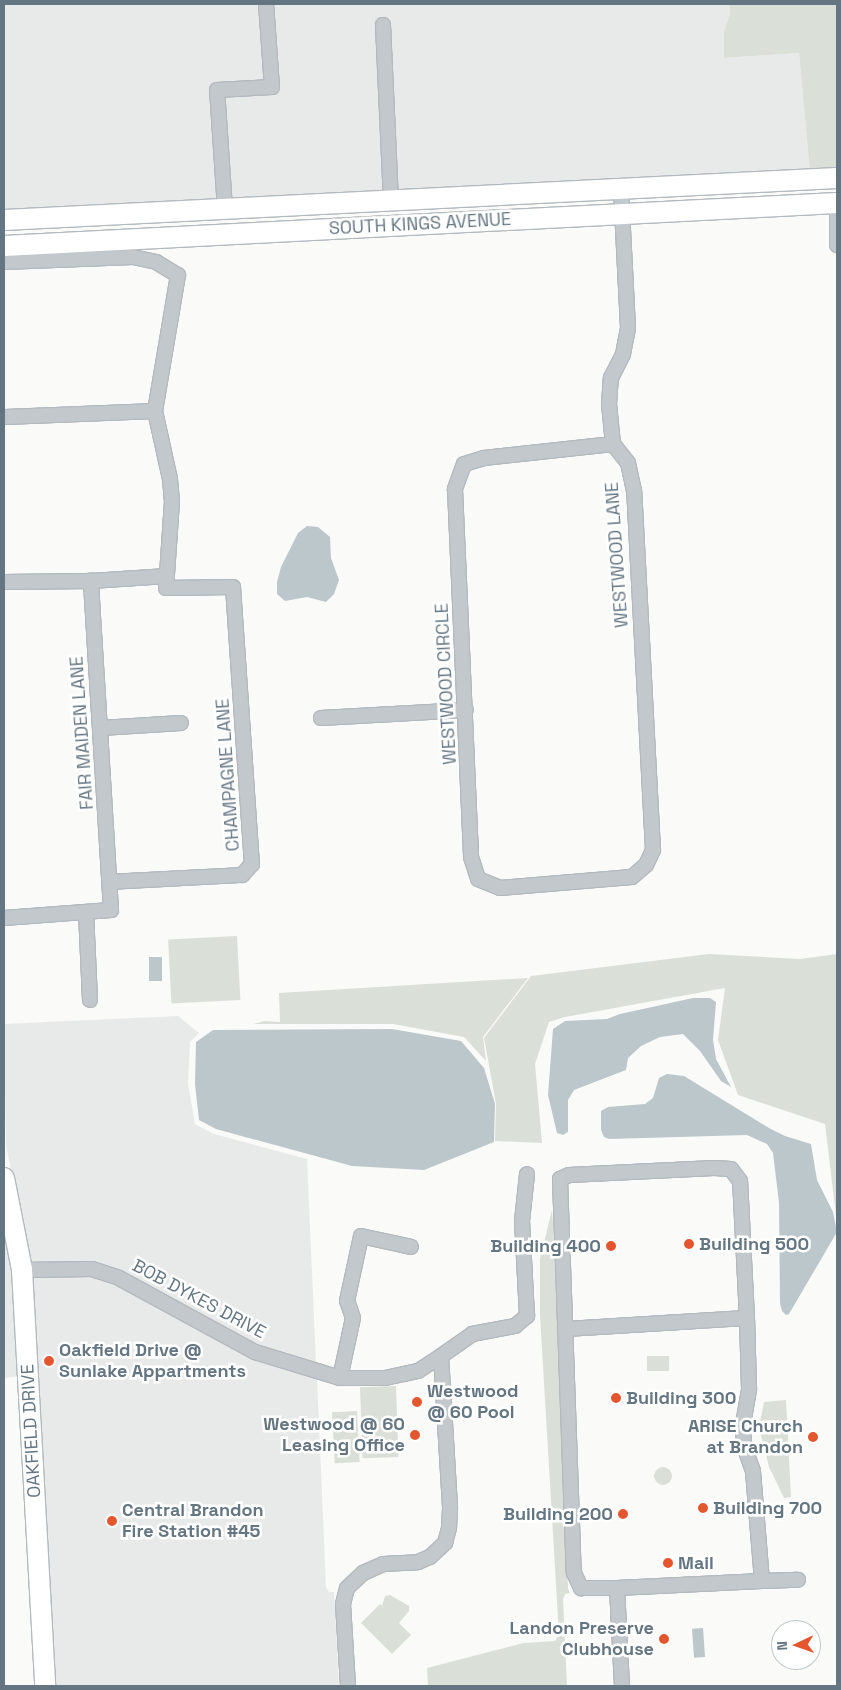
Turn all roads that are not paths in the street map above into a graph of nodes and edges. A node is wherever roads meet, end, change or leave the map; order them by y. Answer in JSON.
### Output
{"nodes":[{"id":1,"x":266,"y":4,"type":"edge"},
{"id":2,"x":383,"y":25,"type":"dead end"},
{"id":3,"x":837,"y":178,"type":"edge"},
{"id":4,"x":621,"y":189,"type":"junction"},
{"id":5,"x":391,"y":200,"type":"junction"},
{"id":6,"x":837,"y":202,"type":"edge"},
{"id":7,"x":225,"y":209,"type":"junction"},
{"id":8,"x":191,"y":211,"type":"junction"},
{"id":9,"x":837,"y":211,"type":"edge"},
{"id":10,"x":623,"y":214,"type":"junction"},
{"id":11,"x":4,"y":220,"type":"edge"},
{"id":12,"x":25,"y":245,"type":"junction"},
{"id":13,"x":837,"y":245,"type":"edge"},
{"id":14,"x":4,"y":246,"type":"edge"},
{"id":15,"x":4,"y":262,"type":"edge"},
{"id":16,"x":155,"y":411,"type":"junction"},
{"id":17,"x":4,"y":417,"type":"edge"},
{"id":18,"x":613,"y":444,"type":"junction"},
{"id":19,"x":167,"y":576,"type":"junction"},
{"id":20,"x":4,"y":582,"type":"edge"},
{"id":21,"x":91,"y":582,"type":"junction"},
{"id":22,"x":466,"y":710,"type":"junction"},
{"id":23,"x":321,"y":718,"type":"dead end"},
{"id":24,"x":181,"y":723,"type":"dead end"},
{"id":25,"x":102,"y":728,"type":"junction"},
{"id":26,"x":646,"y":865,"type":"joint"},
{"id":27,"x":110,"y":882,"type":"junction"},
{"id":28,"x":86,"y":912,"type":"junction"},
{"id":29,"x":4,"y":918,"type":"edge"},
{"id":30,"x":90,"y":1000,"type":"dead end"},
{"id":31,"x":527,"y":1174,"type":"dead end"},
{"id":32,"x":4,"y":1178,"type":"edge"},
{"id":33,"x":412,"y":1247,"type":"dead end"},
{"id":34,"x":22,"y":1270,"type":"junction"},
{"id":35,"x":747,"y":1318,"type":"junction"},
{"id":36,"x":564,"y":1329,"type":"junction"},
{"id":37,"x":442,"y":1356,"type":"junction"},
{"id":38,"x":340,"y":1378,"type":"junction"},
{"id":39,"x":798,"y":1580,"type":"dead end"},
{"id":40,"x":762,"y":1581,"type":"junction"},
{"id":41,"x":617,"y":1588,"type":"junction"},
{"id":42,"x":45,"y":1686,"type":"edge"},
{"id":43,"x":348,"y":1686,"type":"edge"},
{"id":44,"x":622,"y":1686,"type":"edge"}],
"edges":[{"from":1,"to":7,"type":"street"},
{"from":2,"to":5,"type":"street"},
{"from":3,"to":4,"type":"main road","name":"SOUTH KINGS AVENUE"},
{"from":4,"to":5,"type":"main road","name":"SOUTH KINGS AVENUE"},
{"from":4,"to":10,"type":"street"},
{"from":5,"to":7,"type":"main road","name":"SOUTH KINGS AVENUE"},
{"from":6,"to":10,"type":"main road","name":"SOUTH KINGS AVENUE"},
{"from":7,"to":8,"type":"main road","name":"SOUTH KINGS AVENUE"},
{"from":8,"to":11,"type":"main road","name":"SOUTH KINGS AVENUE"},
{"from":8,"to":12,"type":"main road"},
{"from":9,"to":13,"type":"street"},
{"from":10,"to":12,"type":"main road","name":"SOUTH KINGS AVENUE"},
{"from":10,"to":18,"type":"street"},
{"from":12,"to":14,"type":"main road","name":"SOUTH KINGS AVENUE"},
{"from":15,"to":16,"type":"street"},
{"from":16,"to":17,"type":"street"},
{"from":16,"to":19,"type":"street"},
{"from":18,"to":22,"type":"street","name":"WESTWOOD CIRCLE"},
{"from":18,"to":26,"type":"street","name":"WESTWOOD LANE"},
{"from":19,"to":21,"type":"street"},
{"from":19,"to":27,"type":"street","name":"CHAMPAGNE LANE"},
{"from":20,"to":21,"type":"street"},
{"from":21,"to":25,"type":"street","name":"FAIR MAIDEN LANE"},
{"from":22,"to":23,"type":"street"},
{"from":22,"to":26,"type":"street","name":"WESTWOOD CIRCLE"},
{"from":24,"to":25,"type":"street"},
{"from":25,"to":27,"type":"street","name":"FAIR MAIDEN LANE"},
{"from":27,"to":28,"type":"street"},
{"from":28,"to":29,"type":"street"},
{"from":28,"to":30,"type":"street"},
{"from":31,"to":37,"type":"street","name":"BOB DYKES DRIVE"},
{"from":32,"to":34,"type":"main road","name":"OAKFIELD DRIVE"},
{"from":33,"to":38,"type":"street"},
{"from":34,"to":38,"type":"street","name":"BOB DYKES DRIVE"},
{"from":34,"to":42,"type":"main road","name":"OAKFIELD DRIVE"},
{"from":35,"to":36,"type":"street"},
{"from":35,"to":36,"type":"street"},
{"from":35,"to":40,"type":"street"},
{"from":36,"to":41,"type":"street"},
{"from":37,"to":38,"type":"street","name":"BOB DYKES DRIVE"},
{"from":37,"to":43,"type":"street"},
{"from":39,"to":40,"type":"street"},
{"from":40,"to":41,"type":"street"},
{"from":41,"to":44,"type":"street"}]}
